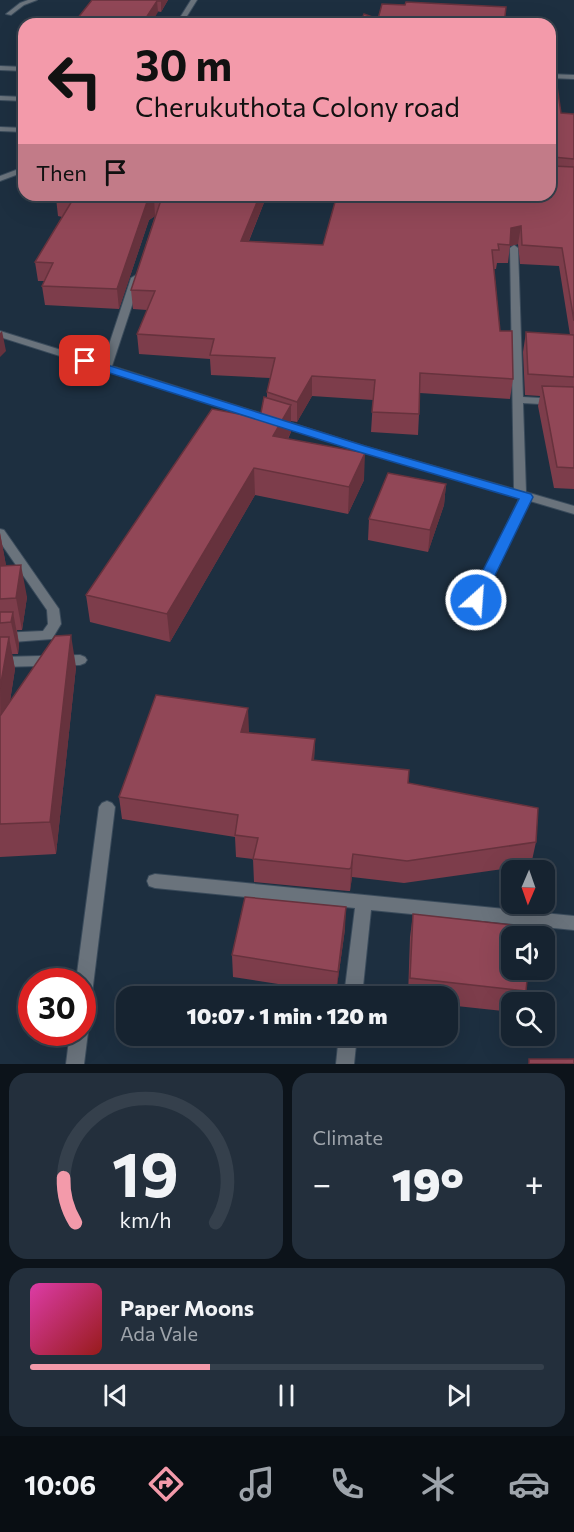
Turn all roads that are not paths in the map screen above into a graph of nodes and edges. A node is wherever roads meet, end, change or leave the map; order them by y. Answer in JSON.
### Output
{"nodes":[{"id":1,"x":34,"y":0,"type":"edge"},
{"id":2,"x":194,"y":0,"type":"edge"},
{"id":3,"x":9,"y":14,"type":"dead end"},
{"id":4,"x":183,"y":18,"type":"edge"},
{"id":5,"x":0,"y":68,"type":"edge"},
{"id":6,"x":18,"y":69,"type":"edge"},
{"id":7,"x":556,"y":76,"type":"edge"},
{"id":8,"x":574,"y":77,"type":"edge"},
{"id":9,"x":0,"y":98,"type":"edge"},
{"id":10,"x":18,"y":99,"type":"edge"},
{"id":11,"x":0,"y":129,"type":"edge"},
{"id":12,"x":18,"y":130,"type":"edge"},
{"id":13,"x":18,"y":172,"type":"edge"},
{"id":14,"x":0,"y":179,"type":"edge"},
{"id":15,"x":514,"y":248,"type":"dead end"},
{"id":16,"x":140,"y":266,"type":"edge"},
{"id":17,"x":0,"y":334,"type":"edge"},
{"id":18,"x":106,"y":368,"type":"junction"},
{"id":19,"x":517,"y":400,"type":"junction"},
{"id":20,"x":574,"y":403,"type":"edge"},
{"id":21,"x":523,"y":496,"type":"junction"},
{"id":22,"x":574,"y":510,"type":"edge"},
{"id":23,"x":0,"y":533,"type":"edge"},
{"id":24,"x":476,"y":600,"type":"dead end"},
{"id":25,"x":0,"y":638,"type":"edge"},
{"id":26,"x":80,"y":660,"type":"dead end"},
{"id":27,"x":0,"y":662,"type":"edge"},
{"id":28,"x":107,"y":807,"type":"dead end"},
{"id":29,"x":155,"y":880,"type":"dead end"},
{"id":30,"x":364,"y":904,"type":"junction"},
{"id":31,"x":574,"y":923,"type":"edge"},
{"id":32,"x":86,"y":968,"type":"edge"},
{"id":33,"x":354,"y":986,"type":"edge"},
{"id":34,"x":77,"y":1046,"type":"edge"},
{"id":35,"x":347,"y":1046,"type":"edge"},
{"id":36,"x":75,"y":1064,"type":"edge"},
{"id":37,"x":345,"y":1064,"type":"edge"}],
"edges":[{"from":1,"to":3,"type":"street"},
{"from":2,"to":4,"type":"street"},
{"from":5,"to":6,"type":"street"},
{"from":7,"to":8,"type":"street"},
{"from":9,"to":10,"type":"street"},
{"from":11,"to":12,"type":"street"},
{"from":13,"to":14,"type":"street"},
{"from":15,"to":19,"type":"street"},
{"from":16,"to":18,"type":"street"},
{"from":17,"to":18,"type":"street"},
{"from":18,"to":21,"type":"street"},
{"from":19,"to":20,"type":"street"},
{"from":19,"to":21,"type":"street"},
{"from":21,"to":22,"type":"street"},
{"from":21,"to":24,"type":"street"},
{"from":23,"to":25,"type":"street"},
{"from":26,"to":27,"type":"street"},
{"from":28,"to":32,"type":"street"},
{"from":29,"to":30,"type":"street"},
{"from":30,"to":31,"type":"street"},
{"from":30,"to":33,"type":"street"},
{"from":34,"to":36,"type":"street"},
{"from":35,"to":37,"type":"street"}]}
